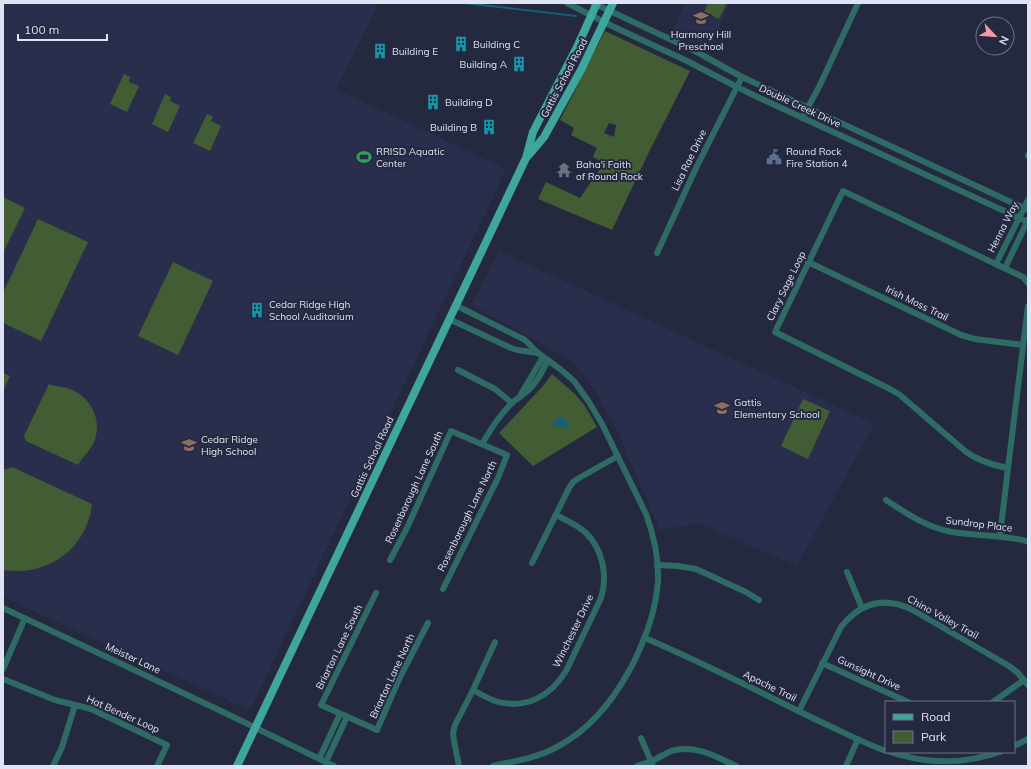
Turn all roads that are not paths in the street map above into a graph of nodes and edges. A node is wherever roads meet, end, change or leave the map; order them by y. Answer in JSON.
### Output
{"nodes":[{"id":1,"x":567,"y":3,"type":"edge"},
{"id":2,"x":613,"y":3,"type":"edge"},
{"id":3,"x":858,"y":3,"type":"edge"},
{"id":4,"x":596,"y":4,"type":"edge"},
{"id":5,"x":609,"y":11,"type":"junction"},
{"id":6,"x":592,"y":15,"type":"junction"},
{"id":7,"x":605,"y":21,"type":"junction"},
{"id":8,"x":742,"y":77,"type":"junction"},
{"id":9,"x":737,"y":87,"type":"junction"},
{"id":10,"x":808,"y":108,"type":"junction"},
{"id":11,"x":802,"y":118,"type":"junction"},
{"id":12,"x":526,"y":158,"type":"junction"},
{"id":13,"x":1028,"y":200,"type":"edge"},
{"id":14,"x":1026,"y":209,"type":"edge"},
{"id":15,"x":1020,"y":218,"type":"junction"},
{"id":16,"x":1028,"y":221,"type":"edge"},
{"id":17,"x":657,"y":253,"type":"dead end"},
{"id":18,"x":808,"y":262,"type":"junction"},
{"id":19,"x":996,"y":264,"type":"junction"},
{"id":20,"x":1005,"y":268,"type":"junction"},
{"id":21,"x":1028,"y":283,"type":"edge"},
{"id":22,"x":455,"y":306,"type":"junction"},
{"id":23,"x":1028,"y":306,"type":"edge"},
{"id":24,"x":449,"y":318,"type":"junction"},
{"id":25,"x":1023,"y":345,"type":"junction"},
{"id":26,"x":543,"y":357,"type":"junction"},
{"id":27,"x":458,"y":370,"type":"dead end"},
{"id":28,"x":512,"y":403,"type":"junction"},
{"id":29,"x":482,"y":444,"type":"junction"},
{"id":30,"x":618,"y":456,"type":"junction"},
{"id":31,"x":1008,"y":468,"type":"junction"},
{"id":32,"x":886,"y":500,"type":"dead end"},
{"id":33,"x":556,"y":514,"type":"junction"},
{"id":34,"x":1000,"y":536,"type":"junction"},
{"id":35,"x":1028,"y":542,"type":"edge"},
{"id":36,"x":390,"y":560,"type":"dead end"},
{"id":37,"x":532,"y":563,"type":"dead end"},
{"id":38,"x":657,"y":566,"type":"junction"},
{"id":39,"x":847,"y":572,"type":"dead end"},
{"id":40,"x":444,"y":589,"type":"dead end"},
{"id":41,"x":376,"y":593,"type":"dead end"},
{"id":42,"x":759,"y":600,"type":"dead end"},
{"id":43,"x":3,"y":608,"type":"edge"},
{"id":44,"x":862,"y":608,"type":"junction"},
{"id":45,"x":25,"y":618,"type":"junction"},
{"id":46,"x":428,"y":623,"type":"dead end"},
{"id":47,"x":645,"y":638,"type":"junction"},
{"id":48,"x":495,"y":642,"type":"dead end"},
{"id":49,"x":822,"y":663,"type":"junction"},
{"id":50,"x":3,"y":669,"type":"edge"},
{"id":51,"x":3,"y":679,"type":"edge"},
{"id":52,"x":1026,"y":683,"type":"edge"},
{"id":53,"x":473,"y":690,"type":"junction"},
{"id":54,"x":906,"y":701,"type":"edge"},
{"id":55,"x":995,"y":701,"type":"edge"},
{"id":56,"x":75,"y":705,"type":"junction"},
{"id":57,"x":799,"y":711,"type":"junction"},
{"id":58,"x":340,"y":714,"type":"junction"},
{"id":59,"x":347,"y":717,"type":"junction"},
{"id":60,"x":254,"y":728,"type":"junction"},
{"id":61,"x":641,"y":738,"type":"dead end"},
{"id":62,"x":858,"y":739,"type":"junction"},
{"id":63,"x":1028,"y":739,"type":"edge"},
{"id":64,"x":1015,"y":746,"type":"edge"},
{"id":65,"x":885,"y":751,"type":"edge"},
{"id":66,"x":894,"y":753,"type":"edge"},
{"id":67,"x":996,"y":753,"type":"edge"},
{"id":68,"x":319,"y":759,"type":"junction"},
{"id":69,"x":326,"y":762,"type":"junction"},
{"id":70,"x":522,"y":763,"type":"edge"},
{"id":71,"x":930,"y":763,"type":"edge"},
{"id":72,"x":652,"y":764,"type":"edge"},
{"id":73,"x":53,"y":766,"type":"edge"},
{"id":74,"x":157,"y":766,"type":"edge"},
{"id":75,"x":236,"y":766,"type":"edge"},
{"id":76,"x":334,"y":766,"type":"edge"},
{"id":77,"x":459,"y":766,"type":"edge"},
{"id":78,"x":493,"y":766,"type":"edge"},
{"id":79,"x":637,"y":766,"type":"edge"},
{"id":80,"x":736,"y":766,"type":"edge"},
{"id":81,"x":846,"y":766,"type":"edge"}],
"edges":[{"from":1,"to":6,"type":"street","name":"Double Creek Drive"},
{"from":2,"to":5,"type":"main road","name":"Gattis School Road"},
{"from":3,"to":10,"type":"street"},
{"from":4,"to":5,"type":"street","name":"Double Creek Drive"},
{"from":4,"to":6,"type":"main road","name":"Gattis School Road"},
{"from":5,"to":7,"type":"main road","name":"Gattis School Road"},
{"from":5,"to":8,"type":"street","name":"Double Creek Drive"},
{"from":6,"to":7,"type":"street","name":"Double Creek Drive"},
{"from":6,"to":12,"type":"main road","name":"Gattis School Road"},
{"from":7,"to":9,"type":"street","name":"Double Creek Drive"},
{"from":7,"to":12,"type":"main road","name":"Gattis School Road"},
{"from":8,"to":9,"type":"street","name":"Lisa Rae Drive"},
{"from":8,"to":10,"type":"street","name":"Double Creek Drive"},
{"from":9,"to":11,"type":"street","name":"Double Creek Drive"},
{"from":9,"to":17,"type":"street","name":"Lisa Rae Drive"},
{"from":10,"to":11,"type":"street"},
{"from":10,"to":14,"type":"street","name":"Double Creek Drive"},
{"from":11,"to":15,"type":"street","name":"Double Creek Drive"},
{"from":12,"to":22,"type":"main road","name":"Gattis School Road"},
{"from":13,"to":14,"type":"street","name":"Henna Way"},
{"from":14,"to":15,"type":"street","name":"Henna Way"},
{"from":15,"to":16,"type":"street","name":"Double Creek Drive"},
{"from":15,"to":19,"type":"street","name":"Henna Way"},
{"from":16,"to":20,"type":"street","name":"Henna Way"},
{"from":18,"to":19,"type":"street","name":"Clary Sage Loop"},
{"from":18,"to":25,"type":"street","name":"Irish Moss Trail"},
{"from":18,"to":31,"type":"street","name":"Clary Sage Loop"},
{"from":19,"to":20,"type":"street","name":"Clary Sage Loop"},
{"from":20,"to":21,"type":"street","name":"Clary Sage Loop"},
{"from":22,"to":24,"type":"main road","name":"Gattis School Road"},
{"from":22,"to":26,"type":"street"},
{"from":23,"to":25,"type":"street"},
{"from":24,"to":26,"type":"street"},
{"from":24,"to":60,"type":"main road","name":"Gattis School Road"},
{"from":25,"to":31,"type":"street"},
{"from":26,"to":28,"type":"street"},
{"from":26,"to":30,"type":"street"},
{"from":27,"to":28,"type":"street"},
{"from":28,"to":29,"type":"street"},
{"from":29,"to":36,"type":"street","name":"Rosenborough Lane South"},
{"from":29,"to":40,"type":"street","name":"Rosenborough Lane North"},
{"from":30,"to":33,"type":"street"},
{"from":30,"to":38,"type":"street"},
{"from":31,"to":34,"type":"street"},
{"from":32,"to":34,"type":"street","name":"Sundrop Place"},
{"from":33,"to":37,"type":"street"},
{"from":33,"to":53,"type":"street","name":"Winchester Drive"},
{"from":34,"to":35,"type":"street","name":"Sundrop Place"},
{"from":38,"to":42,"type":"street"},
{"from":38,"to":47,"type":"street"},
{"from":39,"to":44,"type":"street"},
{"from":41,"to":58,"type":"street","name":"Briarton Lane South"},
{"from":43,"to":45,"type":"street","name":"Meister Lane"},
{"from":44,"to":49,"type":"street","name":"Chino Valley Trail"},
{"from":44,"to":52,"type":"street","name":"Chino Valley Trail"},
{"from":45,"to":50,"type":"street"},
{"from":45,"to":60,"type":"street","name":"Meister Lane"},
{"from":46,"to":59,"type":"street","name":"Briarton Lane North"},
{"from":47,"to":57,"type":"street","name":"Apache Trail"},
{"from":47,"to":70,"type":"street"},
{"from":48,"to":53,"type":"street"},
{"from":49,"to":54,"type":"street","name":"Gunsight Drive"},
{"from":49,"to":57,"type":"street","name":"Chino Valley Trail"},
{"from":51,"to":56,"type":"street","name":"Hat Bender Loop"},
{"from":52,"to":55,"type":"street"},
{"from":53,"to":77,"type":"street"},
{"from":56,"to":73,"type":"street"},
{"from":56,"to":74,"type":"street","name":"Hat Bender Loop"},
{"from":57,"to":62,"type":"street","name":"Apache Trail"},
{"from":58,"to":59,"type":"street","name":"Briarton Lane South"},
{"from":58,"to":68,"type":"street"},
{"from":59,"to":69,"type":"street"},
{"from":60,"to":68,"type":"street","name":"Meister Lane"},
{"from":60,"to":75,"type":"main road","name":"Gattis School Road"},
{"from":61,"to":72,"type":"street"},
{"from":62,"to":65,"type":"street","name":"Apache Trail"},
{"from":62,"to":81,"type":"street"},
{"from":63,"to":64,"type":"street"},
{"from":66,"to":71,"type":"street"},
{"from":67,"to":71,"type":"street"},
{"from":68,"to":69,"type":"street","name":"Meister Lane"},
{"from":69,"to":76,"type":"street","name":"Meister Lane"},
{"from":70,"to":78,"type":"street"},
{"from":72,"to":79,"type":"street"},
{"from":72,"to":80,"type":"street"}]}
